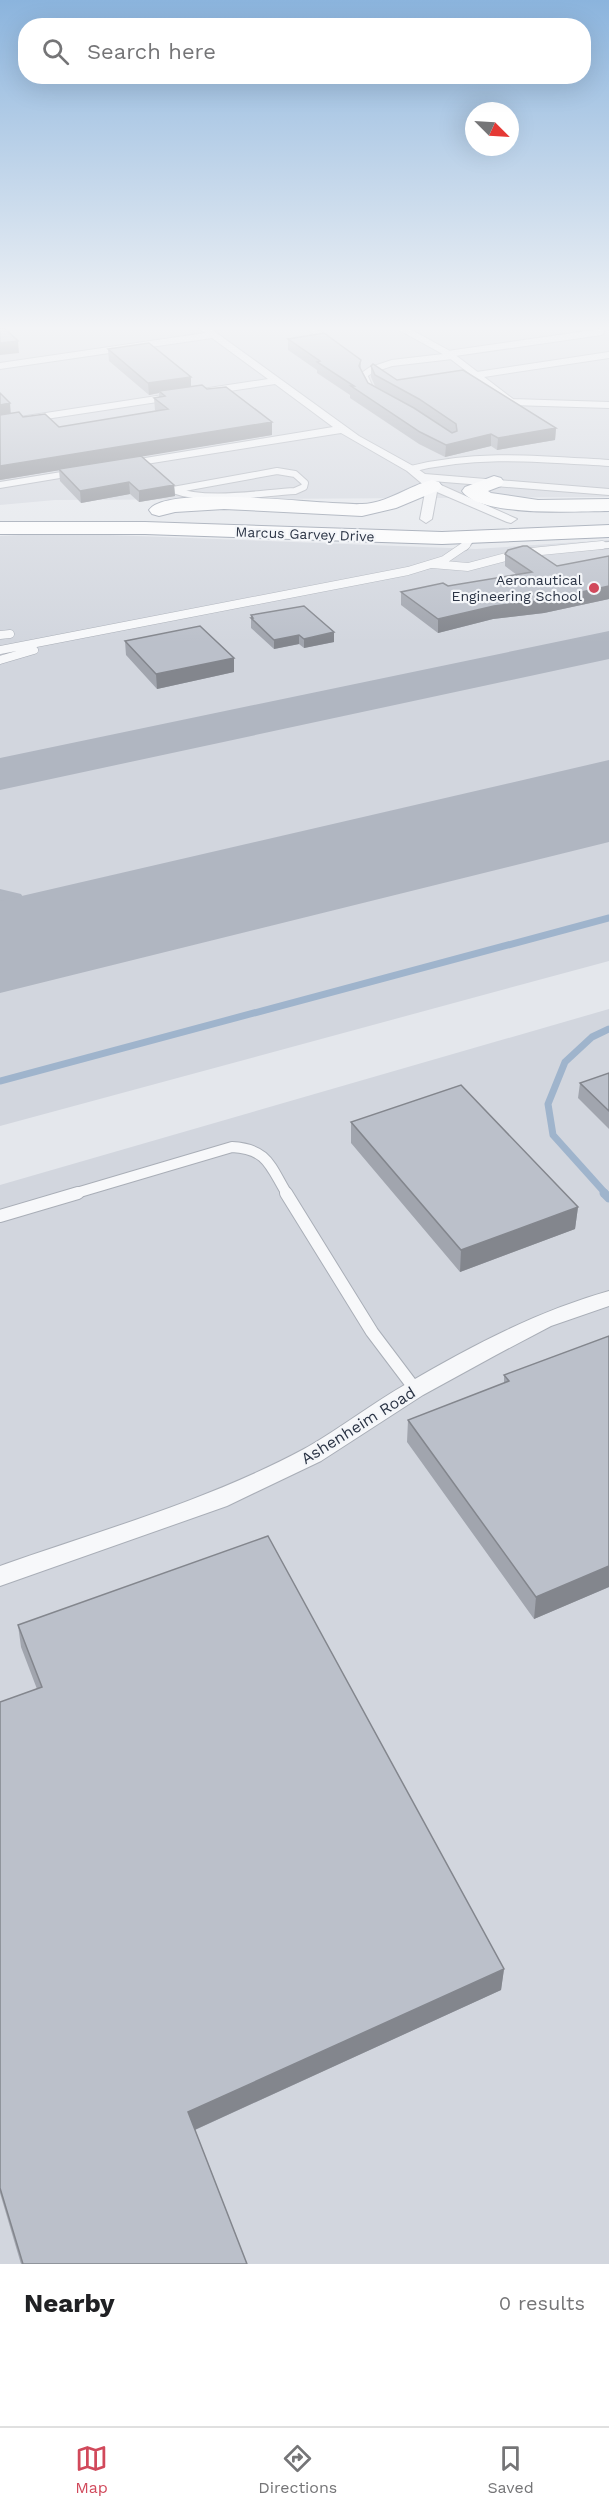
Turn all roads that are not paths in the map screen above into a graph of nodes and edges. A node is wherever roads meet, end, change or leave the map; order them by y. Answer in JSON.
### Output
{"nodes":[{"id":1,"x":328,"y":432,"type":"edge"},
{"id":2,"x":348,"y":432,"type":"edge"},
{"id":3,"x":609,"y":463,"type":"edge"},
{"id":4,"x":411,"y":469,"type":"junction"},
{"id":5,"x":158,"y":476,"type":"edge"},
{"id":6,"x":427,"y":482,"type":"junction"},
{"id":7,"x":494,"y":482,"type":"junction"},
{"id":8,"x":0,"y":485,"type":"edge"},
{"id":9,"x":173,"y":490,"type":"junction"},
{"id":10,"x":609,"y":492,"type":"edge"},
{"id":11,"x":609,"y":505,"type":"edge"},
{"id":12,"x":159,"y":510,"type":"junction"},
{"id":13,"x":0,"y":515,"type":"edge"},
{"id":14,"x":609,"y":517,"type":"edge"},
{"id":15,"x":426,"y":519,"type":"junction"},
{"id":16,"x":511,"y":519,"type":"junction"},
{"id":17,"x":0,"y":528,"type":"edge"},
{"id":18,"x":145,"y":528,"type":"junction"},
{"id":19,"x":609,"y":531,"type":"edge"},
{"id":20,"x":442,"y":538,"type":"junction"},
{"id":21,"x":472,"y":538,"type":"junction"},
{"id":22,"x":609,"y":545,"type":"edge"},
{"id":23,"x":447,"y":558,"type":"junction"},
{"id":24,"x":431,"y":564,"type":"junction"},
{"id":25,"x":10,"y":634,"type":"dead end"},
{"id":26,"x":0,"y":635,"type":"edge"},
{"id":27,"x":75,"y":637,"type":"junction"},
{"id":28,"x":0,"y":650,"type":"edge"},
{"id":29,"x":0,"y":660,"type":"edge"},
{"id":30,"x":0,"y":1216,"type":"edge"},
{"id":31,"x":609,"y":1298,"type":"edge"},
{"id":32,"x":415,"y":1389,"type":"junction"},
{"id":33,"x":0,"y":1576,"type":"edge"}],
"edges":[{"from":1,"to":8,"type":"street"},
{"from":2,"to":4,"type":"street"},
{"from":3,"to":4,"type":"lane"},
{"from":4,"to":6,"type":"street"},
{"from":5,"to":9,"type":"lane"},
{"from":6,"to":7,"type":"street"},
{"from":6,"to":12,"type":"highway"},
{"from":6,"to":15,"type":"street"},
{"from":6,"to":16,"type":"street"},
{"from":7,"to":10,"type":"street"},
{"from":7,"to":11,"type":"highway"},
{"from":9,"to":9,"type":"lane"},
{"from":12,"to":13,"type":"highway","name":"Marcus Garvey Drive"},
{"from":12,"to":15,"type":"highway","name":"Marcus Garvey Drive"},
{"from":14,"to":16,"type":"highway","name":"Marcus Garvey Drive"},
{"from":15,"to":16,"type":"highway","name":"Marcus Garvey Drive"},
{"from":15,"to":18,"type":"highway"},
{"from":17,"to":18,"type":"highway","name":"Marcus Garvey Drive"},
{"from":18,"to":20,"type":"highway","name":"Marcus Garvey Drive"},
{"from":19,"to":21,"type":"highway","name":"Marcus Garvey Drive"},
{"from":20,"to":21,"type":"highway","name":"Marcus Garvey Drive"},
{"from":20,"to":23,"type":"lane"},
{"from":21,"to":23,"type":"lane"},
{"from":22,"to":24,"type":"lane"},
{"from":23,"to":24,"type":"lane"},
{"from":24,"to":27,"type":"lane"},
{"from":25,"to":26,"type":"lane"},
{"from":27,"to":28,"type":"lane"},
{"from":27,"to":29,"type":"lane"},
{"from":30,"to":32,"type":"lane"},
{"from":31,"to":32,"type":"street","name":"Ashenheim Road"},
{"from":32,"to":33,"type":"street","name":"Ashenheim Road"}]}
